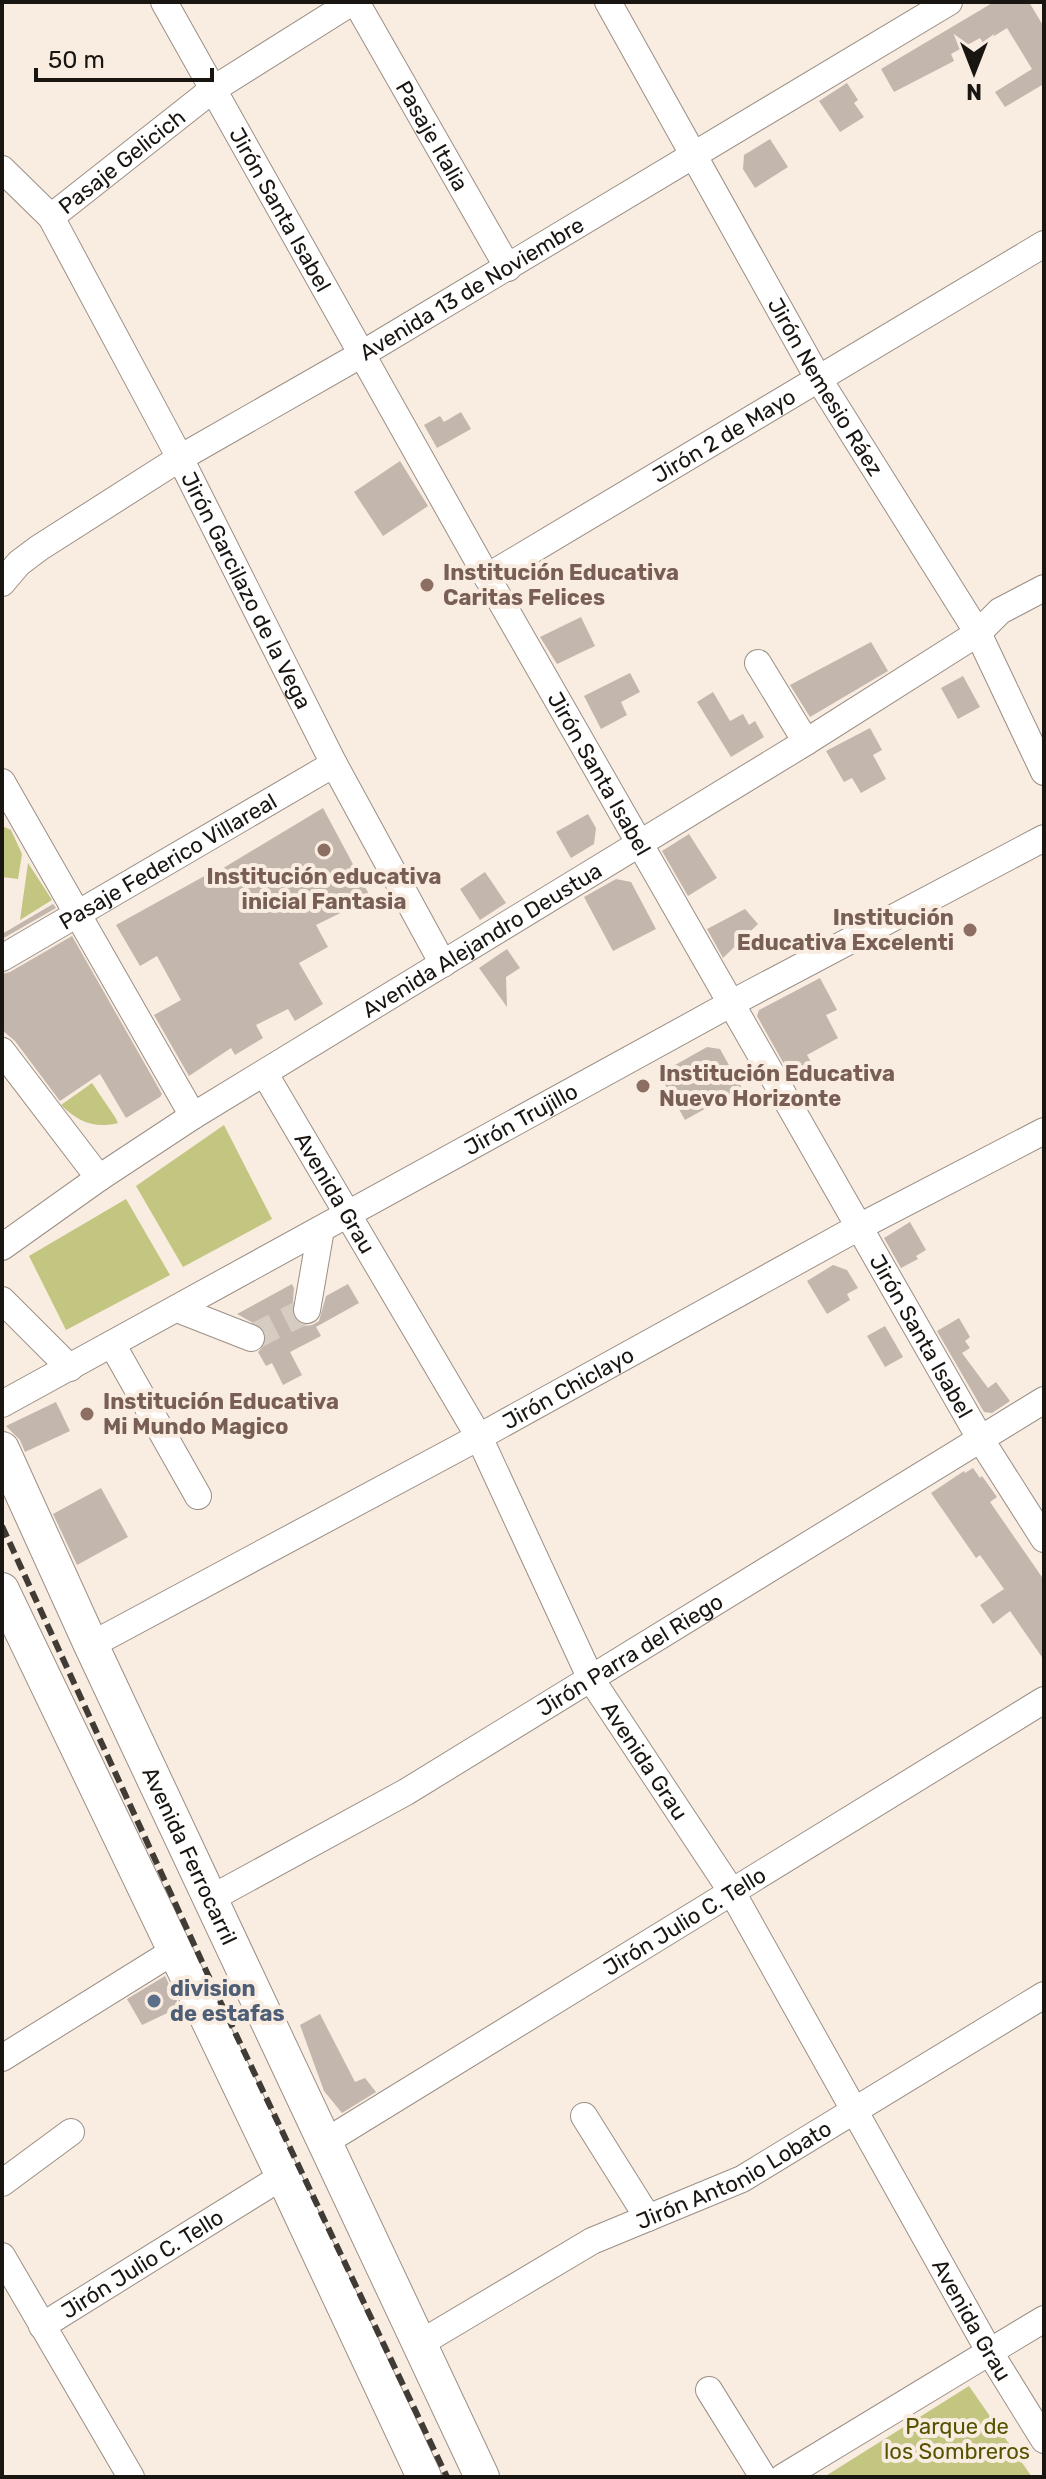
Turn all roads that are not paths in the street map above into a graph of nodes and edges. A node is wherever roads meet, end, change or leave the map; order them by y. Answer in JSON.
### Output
{"nodes":[{"id":1,"x":164,"y":2,"type":"edge"},
{"id":2,"x":354,"y":2,"type":"edge"},
{"id":3,"x":608,"y":2,"type":"edge"},
{"id":4,"x":949,"y":2,"type":"edge"},
{"id":5,"x":212,"y":90,"type":"junction"},
{"id":6,"x":692,"y":156,"type":"junction"},
{"id":7,"x":2,"y":169,"type":"edge"},
{"id":8,"x":51,"y":217,"type":"junction"},
{"id":9,"x":1044,"y":244,"type":"edge"},
{"id":10,"x":508,"y":268,"type":"junction"},
{"id":11,"x":362,"y":354,"type":"junction"},
{"id":12,"x":818,"y":378,"type":"junction"},
{"id":13,"x":180,"y":458,"type":"junction"},
{"id":14,"x":487,"y":577,"type":"junction"},
{"id":15,"x":2,"y":583,"type":"edge"},
{"id":16,"x":1044,"y":588,"type":"edge"},
{"id":17,"x":978,"y":633,"type":"junction"},
{"id":18,"x":758,"y":663,"type":"dead end"},
{"id":19,"x":806,"y":742,"type":"junction"},
{"id":20,"x":334,"y":764,"type":"junction"},
{"id":21,"x":1044,"y":772,"type":"edge"},
{"id":22,"x":2,"y":782,"type":"edge"},
{"id":23,"x":12,"y":815,"type":"edge"},
{"id":24,"x":1044,"y":838,"type":"edge"},
{"id":25,"x":641,"y":843,"type":"junction"},
{"id":26,"x":76,"y":913,"type":"junction"},
{"id":27,"x":2,"y":958,"type":"edge"},
{"id":28,"x":443,"y":964,"type":"junction"},
{"id":29,"x":732,"y":1003,"type":"junction"},
{"id":30,"x":2,"y":1051,"type":"edge"},
{"id":31,"x":265,"y":1074,"type":"junction"},
{"id":32,"x":193,"y":1116,"type":"junction"},
{"id":33,"x":1044,"y":1131,"type":"edge"},
{"id":34,"x":99,"y":1178,"type":"junction"},
{"id":35,"x":348,"y":1214,"type":"junction"},
{"id":36,"x":859,"y":1227,"type":"junction"},
{"id":37,"x":321,"y":1229,"type":"junction"},
{"id":38,"x":2,"y":1247,"type":"edge"},
{"id":39,"x":2,"y":1300,"type":"edge"},
{"id":40,"x":177,"y":1309,"type":"junction"},
{"id":41,"x":307,"y":1310,"type":"dead end"},
{"id":42,"x":251,"y":1338,"type":"dead end"},
{"id":43,"x":112,"y":1344,"type":"junction"},
{"id":44,"x":70,"y":1368,"type":"junction"},
{"id":45,"x":1044,"y":1400,"type":"edge"},
{"id":46,"x":2,"y":1404,"type":"edge"},
{"id":47,"x":479,"y":1437,"type":"junction"},
{"id":48,"x":981,"y":1440,"type":"junction"},
{"id":49,"x":2,"y":1449,"type":"edge"},
{"id":50,"x":198,"y":1496,"type":"dead end"},
{"id":51,"x":1044,"y":1539,"type":"edge"},
{"id":52,"x":2,"y":1590,"type":"edge"},
{"id":53,"x":91,"y":1645,"type":"junction"},
{"id":54,"x":591,"y":1679,"type":"junction"},
{"id":55,"x":1044,"y":1700,"type":"edge"},
{"id":56,"x":732,"y":1892,"type":"junction"},
{"id":57,"x":210,"y":1899,"type":"junction"},
{"id":58,"x":174,"y":1951,"type":"junction"},
{"id":59,"x":1044,"y":1995,"type":"edge"},
{"id":60,"x":2,"y":2058,"type":"edge"},
{"id":61,"x":855,"y":2110,"type":"junction"},
{"id":62,"x":584,"y":2116,"type":"dead end"},
{"id":63,"x":71,"y":2132,"type":"dead end"},
{"id":64,"x":325,"y":2142,"type":"junction"},
{"id":65,"x":283,"y":2176,"type":"junction"},
{"id":66,"x":2,"y":2183,"type":"edge"},
{"id":67,"x":648,"y":2218,"type":"junction"},
{"id":68,"x":2,"y":2256,"type":"edge"},
{"id":69,"x":1044,"y":2319,"type":"edge"},
{"id":70,"x":42,"y":2326,"type":"junction"},
{"id":71,"x":419,"y":2344,"type":"junction"},
{"id":72,"x":989,"y":2351,"type":"junction"},
{"id":73,"x":709,"y":2390,"type":"dead end"},
{"id":74,"x":1044,"y":2440,"type":"edge"},
{"id":75,"x":421,"y":2476,"type":"edge"},
{"id":76,"x":131,"y":2477,"type":"edge"},
{"id":77,"x":482,"y":2477,"type":"edge"},
{"id":78,"x":763,"y":2477,"type":"edge"},
{"id":79,"x":783,"y":2477,"type":"edge"}],
"edges":[{"from":1,"to":5,"type":"street","name":"Jirón Santa Isabel"},
{"from":2,"to":5,"type":"street","name":"Pasaje Gelicich"},
{"from":2,"to":10,"type":"street","name":"Pasaje Italia"},
{"from":3,"to":6,"type":"street","name":"Jirón Nemesio Ráez"},
{"from":4,"to":6,"type":"street","name":"Avenida 13 de Noviembre"},
{"from":5,"to":8,"type":"street","name":"Pasaje Gelicich"},
{"from":5,"to":11,"type":"street","name":"Jirón Santa Isabel"},
{"from":6,"to":10,"type":"street","name":"Avenida 13 de Noviembre"},
{"from":6,"to":12,"type":"street","name":"Jirón Nemesio Ráez"},
{"from":7,"to":8,"type":"street","name":"Jirón Garcilazo de la Vega"},
{"from":8,"to":13,"type":"street","name":"Jirón Garcilazo de la Vega"},
{"from":9,"to":12,"type":"street","name":"Jirón 2 de Mayo"},
{"from":10,"to":11,"type":"street","name":"Avenida 13 de Noviembre"},
{"from":11,"to":13,"type":"street","name":"Avenida 13 de Noviembre"},
{"from":11,"to":14,"type":"street","name":"Jirón Santa Isabel"},
{"from":12,"to":14,"type":"street","name":"Jirón 2 de Mayo"},
{"from":12,"to":17,"type":"street","name":"Jirón Nemesio Ráez"},
{"from":13,"to":15,"type":"street","name":"Avenida 13 de Noviembre"},
{"from":13,"to":20,"type":"street","name":"Jirón Garcilazo de la Vega"},
{"from":14,"to":25,"type":"street","name":"Jirón Santa Isabel"},
{"from":16,"to":17,"type":"street","name":"Avenida Alejandro Deustua"},
{"from":17,"to":19,"type":"street","name":"Avenida Alejandro Deustua"},
{"from":17,"to":21,"type":"street","name":"Jirón Nemesio Ráez"},
{"from":18,"to":19,"type":"street"},
{"from":19,"to":25,"type":"street","name":"Avenida Alejandro Deustua"},
{"from":20,"to":26,"type":"street","name":"Pasaje Federico Villareal"},
{"from":20,"to":28,"type":"street","name":"Jirón Garcilazo de la Vega"},
{"from":22,"to":23,"type":"street"},
{"from":23,"to":26,"type":"street"},
{"from":24,"to":29,"type":"street","name":"Jirón Trujillo"},
{"from":25,"to":28,"type":"street","name":"Avenida Alejandro Deustua"},
{"from":25,"to":29,"type":"street","name":"Jirón Santa Isabel"},
{"from":26,"to":27,"type":"street","name":"Pasaje Federico Villareal"},
{"from":26,"to":32,"type":"street"},
{"from":28,"to":31,"type":"street","name":"Avenida Alejandro Deustua"},
{"from":29,"to":35,"type":"street","name":"Jirón Trujillo"},
{"from":29,"to":36,"type":"street","name":"Jirón Santa Isabel"},
{"from":30,"to":34,"type":"street"},
{"from":31,"to":32,"type":"street","name":"Avenida Alejandro Deustua"},
{"from":31,"to":35,"type":"street","name":"Avenida Grau"},
{"from":32,"to":34,"type":"street","name":"Avenida Alejandro Deustua"},
{"from":33,"to":36,"type":"street","name":"Jirón Chiclayo"},
{"from":34,"to":38,"type":"street","name":"Avenida Alejandro Deustua"},
{"from":35,"to":37,"type":"street","name":"Jirón Trujillo"},
{"from":35,"to":47,"type":"street","name":"Avenida Grau"},
{"from":36,"to":47,"type":"street","name":"Jirón Chiclayo"},
{"from":36,"to":48,"type":"street","name":"Jirón Santa Isabel"},
{"from":37,"to":40,"type":"street","name":"Jirón Trujillo"},
{"from":37,"to":41,"type":"street"},
{"from":39,"to":44,"type":"street"},
{"from":40,"to":42,"type":"street"},
{"from":40,"to":43,"type":"street","name":"Jirón Trujillo"},
{"from":43,"to":44,"type":"street","name":"Jirón Trujillo"},
{"from":43,"to":50,"type":"street"},
{"from":44,"to":46,"type":"street","name":"Jirón Trujillo"},
{"from":45,"to":48,"type":"street","name":"Jirón Parra del Riego"},
{"from":47,"to":53,"type":"street","name":"Jirón Chiclayo"},
{"from":47,"to":54,"type":"street","name":"Avenida Grau"},
{"from":48,"to":51,"type":"street","name":"Jirón Santa Isabel"},
{"from":48,"to":54,"type":"street","name":"Jirón Parra del Riego"},
{"from":49,"to":53,"type":"main road","name":"Avenida Ferrocarril"},
{"from":52,"to":58,"type":"main road"},
{"from":53,"to":57,"type":"main road","name":"Avenida Ferrocarril"},
{"from":54,"to":56,"type":"street","name":"Avenida Grau"},
{"from":54,"to":57,"type":"street","name":"Jirón Parra del Riego"},
{"from":55,"to":56,"type":"street","name":"Jirón Julio C. Tello"},
{"from":56,"to":61,"type":"street","name":"Avenida Grau"},
{"from":56,"to":64,"type":"street","name":"Jirón Julio C. Tello"},
{"from":57,"to":64,"type":"main road","name":"Avenida Ferrocarril"},
{"from":58,"to":60,"type":"street"},
{"from":58,"to":65,"type":"main road"},
{"from":59,"to":61,"type":"street","name":"Jirón Antonio Lobato"},
{"from":61,"to":67,"type":"street","name":"Jirón Antonio Lobato"},
{"from":61,"to":72,"type":"street","name":"Avenida Grau"},
{"from":62,"to":67,"type":"street"},
{"from":63,"to":66,"type":"street"},
{"from":64,"to":71,"type":"main road","name":"Avenida Ferrocarril"},
{"from":65,"to":70,"type":"street","name":"Jirón Julio C. Tello"},
{"from":65,"to":75,"type":"main road"},
{"from":67,"to":71,"type":"street","name":"Jirón Antonio Lobato"},
{"from":68,"to":70,"type":"street"},
{"from":69,"to":72,"type":"street"},
{"from":70,"to":76,"type":"street"},
{"from":71,"to":77,"type":"main road","name":"Avenida Ferrocarril"},
{"from":72,"to":74,"type":"street","name":"Avenida Grau"},
{"from":72,"to":79,"type":"street"},
{"from":73,"to":78,"type":"street"}]}
